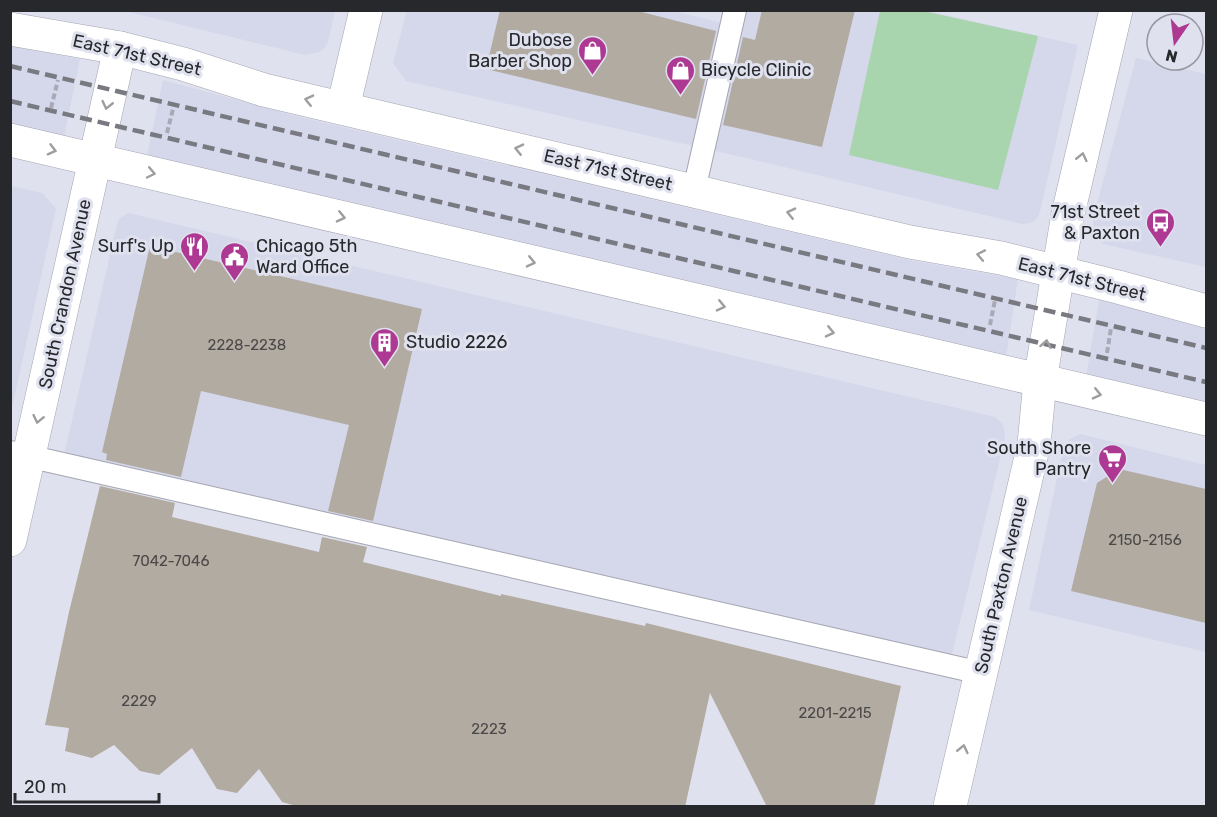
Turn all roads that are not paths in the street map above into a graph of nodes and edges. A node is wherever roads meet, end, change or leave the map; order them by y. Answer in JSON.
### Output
{"nodes":[{"id":1,"x":366,"y":10,"type":"edge"},
{"id":2,"x":735,"y":10,"type":"edge"},
{"id":3,"x":1116,"y":10,"type":"edge"},
{"id":4,"x":10,"y":30,"type":"edge"},
{"id":5,"x":120,"y":48,"type":"junction"},
{"id":6,"x":343,"y":108,"type":"junction"},
{"id":7,"x":10,"y":140,"type":"edge"},
{"id":8,"x":94,"y":161,"type":"junction"},
{"id":9,"x":694,"y":190,"type":"junction"},
{"id":10,"x":1059,"y":272,"type":"junction"},
{"id":11,"x":1206,"y":311,"type":"edge"},
{"id":12,"x":1040,"y":381,"type":"junction"},
{"id":13,"x":1206,"y":420,"type":"edge"},
{"id":14,"x":20,"y":455,"type":"edge"},
{"id":15,"x":10,"y":540,"type":"edge"},
{"id":16,"x":981,"y":673,"type":"junction"},
{"id":17,"x":950,"y":807,"type":"edge"}],
"edges":[{"from":1,"to":6,"type":"main road"},
{"from":2,"to":9,"type":"lane"},
{"from":10,"to":3,"type":"main road","name":"South Paxton Avenue","one_way":true},
{"from":4,"to":5,"type":"main road","name":"East 71st Street"},
{"from":6,"to":5,"type":"main road","name":"East 71st Street","one_way":true},
{"from":5,"to":8,"type":"main road","name":"South Crandon Avenue","one_way":true},
{"from":9,"to":6,"type":"main road","name":"East 71st Street","one_way":true},
{"from":7,"to":8,"type":"main road","one_way":true},
{"from":8,"to":12,"type":"main road","one_way":true},
{"from":8,"to":14,"type":"main road","name":"South Crandon Avenue","one_way":true},
{"from":10,"to":9,"type":"main road","name":"East 71st Street","one_way":true},
{"from":10,"to":11,"type":"main road","name":"East 71st Street"},
{"from":12,"to":10,"type":"main road","name":"South Paxton Avenue","one_way":true},
{"from":12,"to":13,"type":"main road","one_way":true},
{"from":12,"to":16,"type":"main road","name":"South Paxton Avenue"},
{"from":14,"to":15,"type":"main road","name":"South Crandon Avenue"},
{"from":14,"to":16,"type":"lane"},
{"from":17,"to":16,"type":"main road","name":"South Paxton Avenue","one_way":true}]}
